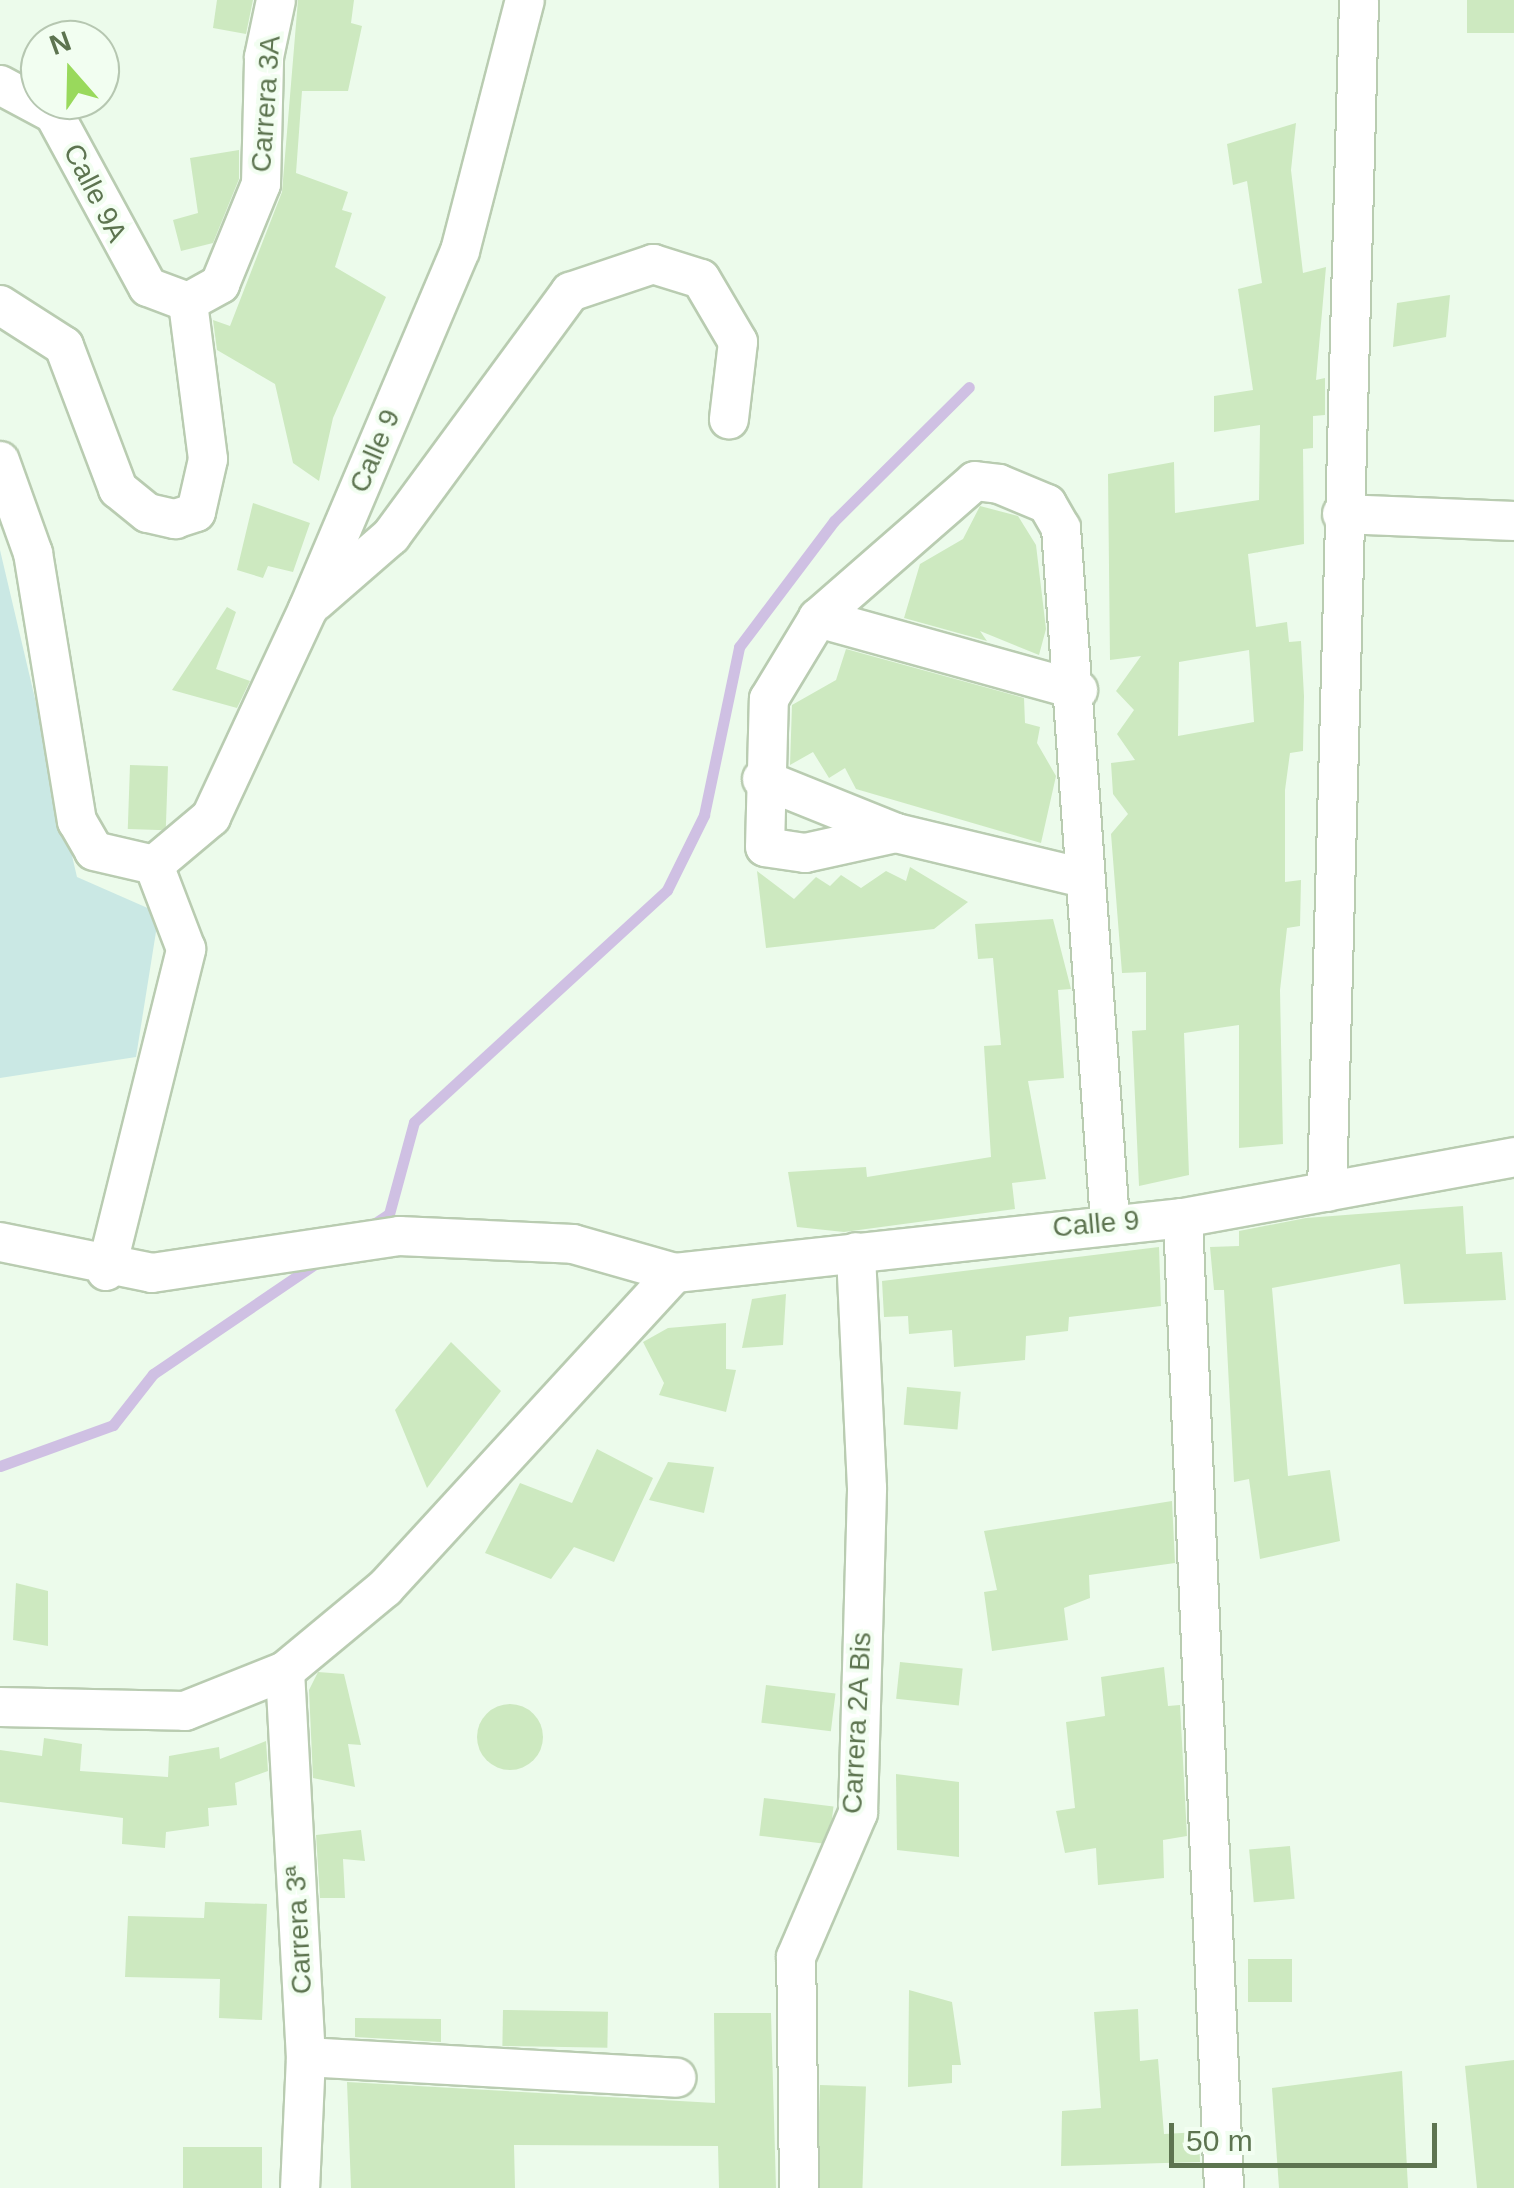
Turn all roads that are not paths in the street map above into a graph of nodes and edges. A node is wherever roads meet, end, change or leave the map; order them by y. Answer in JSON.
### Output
{"nodes":[{"id":1,"x":276,"y":0,"type":"edge"},
{"id":2,"x":525,"y":0,"type":"edge"},
{"id":3,"x":1359,"y":0,"type":"edge"},
{"id":4,"x":0,"y":85,"type":"edge"},
{"id":5,"x":188,"y":302,"type":"junction"},
{"id":6,"x":0,"y":305,"type":"edge"},
{"id":7,"x":729,"y":419,"type":"dead end"},
{"id":8,"x":0,"y":461,"type":"edge"},
{"id":9,"x":1342,"y":514,"type":"junction"},
{"id":10,"x":1514,"y":521,"type":"edge"},
{"id":11,"x":308,"y":609,"type":"junction"},
{"id":12,"x":818,"y":618,"type":"junction"},
{"id":13,"x":1078,"y":690,"type":"junction"},
{"id":14,"x":762,"y":779,"type":"junction"},
{"id":15,"x":896,"y":833,"type":"junction"},
{"id":16,"x":154,"y":865,"type":"junction"},
{"id":17,"x":1083,"y":878,"type":"junction"},
{"id":18,"x":1514,"y":1157,"type":"edge"},
{"id":19,"x":1327,"y":1192,"type":"junction"},
{"id":20,"x":1184,"y":1218,"type":"junction"},
{"id":21,"x":1110,"y":1221,"type":"junction"},
{"id":22,"x":0,"y":1242,"type":"edge"},
{"id":23,"x":856,"y":1252,"type":"junction"},
{"id":24,"x":106,"y":1271,"type":"junction"},
{"id":25,"x":675,"y":1273,"type":"junction"},
{"id":26,"x":285,"y":1672,"type":"junction"},
{"id":27,"x":0,"y":1707,"type":"edge"},
{"id":28,"x":306,"y":2058,"type":"junction"},
{"id":29,"x":676,"y":2078,"type":"dead end"},
{"id":30,"x":300,"y":2188,"type":"edge"},
{"id":31,"x":799,"y":2188,"type":"edge"},
{"id":32,"x":1224,"y":2188,"type":"edge"}],
"edges":[{"from":1,"to":5,"type":"street","name":"Carrera 3A"},
{"from":2,"to":11,"type":"street","name":"Calle 9"},
{"from":3,"to":9,"type":"street"},
{"from":4,"to":5,"type":"street","name":"Calle 9A"},
{"from":5,"to":6,"type":"street"},
{"from":7,"to":11,"type":"street"},
{"from":8,"to":16,"type":"street"},
{"from":9,"to":10,"type":"street"},
{"from":9,"to":19,"type":"street"},
{"from":11,"to":16,"type":"street","name":"Calle 9"},
{"from":12,"to":13,"type":"street"},
{"from":12,"to":13,"type":"street"},
{"from":12,"to":14,"type":"street"},
{"from":13,"to":17,"type":"street"},
{"from":14,"to":15,"type":"street"},
{"from":14,"to":15,"type":"street"},
{"from":15,"to":17,"type":"street"},
{"from":16,"to":24,"type":"street"},
{"from":17,"to":21,"type":"street"},
{"from":18,"to":19,"type":"street","name":"Calle 9"},
{"from":19,"to":20,"type":"street","name":"Calle 9"},
{"from":20,"to":21,"type":"street","name":"Calle 9"},
{"from":20,"to":32,"type":"street"},
{"from":21,"to":23,"type":"street","name":"Calle 9"},
{"from":22,"to":24,"type":"street"},
{"from":23,"to":25,"type":"street","name":"Calle 9"},
{"from":23,"to":31,"type":"street","name":"Carrera 2A Bis"},
{"from":24,"to":25,"type":"street"},
{"from":25,"to":26,"type":"street"},
{"from":26,"to":27,"type":"street"},
{"from":26,"to":28,"type":"street","name":"Carrera 3ª"},
{"from":28,"to":29,"type":"street"},
{"from":28,"to":30,"type":"street","name":"Carrera 3ª"}]}
